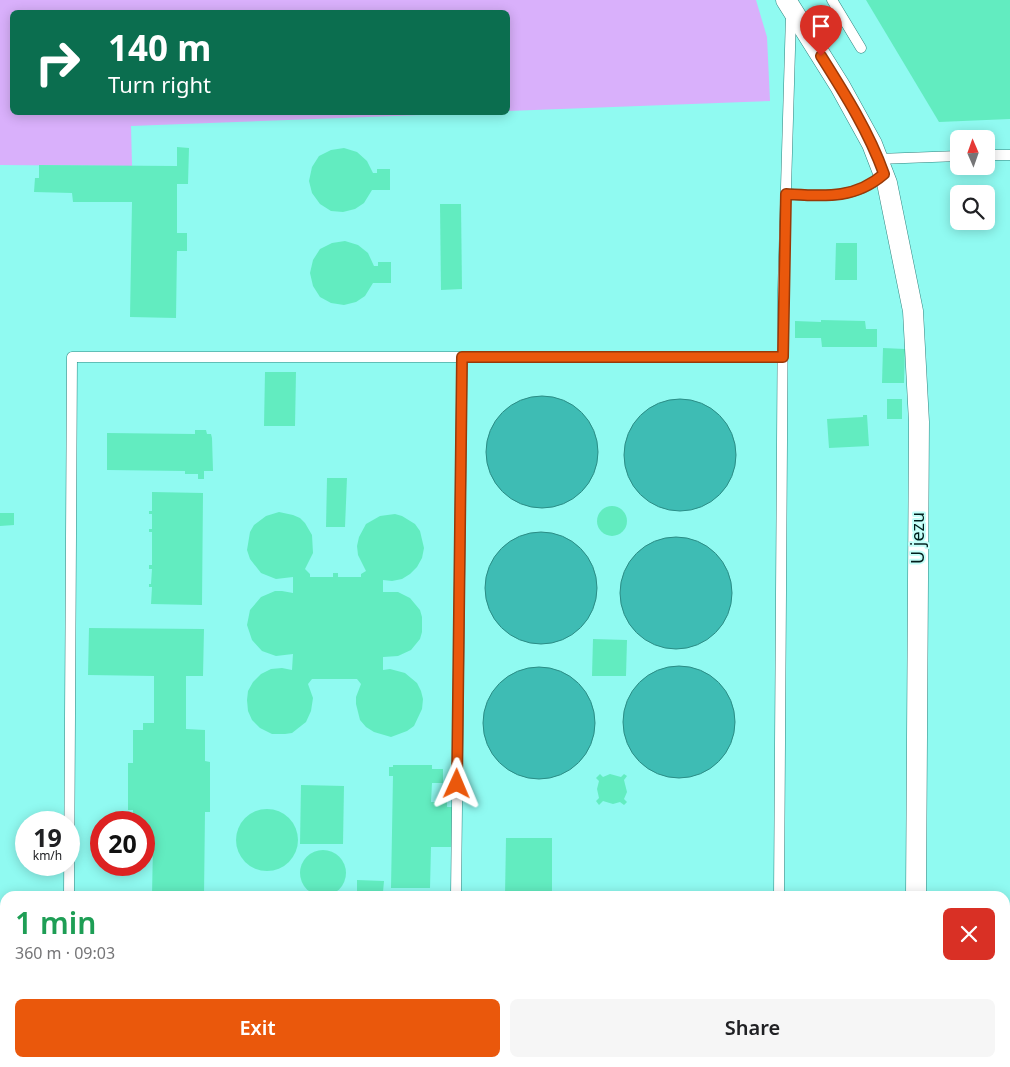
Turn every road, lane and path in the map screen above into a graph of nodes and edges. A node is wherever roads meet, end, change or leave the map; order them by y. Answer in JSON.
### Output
{"nodes":[{"id":1,"x":832,"y":0,"type":"edge"},
{"id":2,"x":789,"y":5,"type":"edge"},
{"id":3,"x":860,"y":48,"type":"dead end"},
{"id":4,"x":995,"y":155,"type":"edge"},
{"id":5,"x":1010,"y":155,"type":"edge"},
{"id":6,"x":950,"y":158,"type":"edge"},
{"id":7,"x":883,"y":172,"type":"junction"},
{"id":8,"x":786,"y":194,"type":"junction"},
{"id":9,"x":462,"y":357,"type":"junction"},
{"id":10,"x":783,"y":357,"type":"junction"},
{"id":11,"x":70,"y":891,"type":"edge"},
{"id":12,"x":456,"y":891,"type":"edge"},
{"id":13,"x":779,"y":891,"type":"edge"},
{"id":14,"x":916,"y":891,"type":"edge"}],
"edges":[{"from":1,"to":3,"type":"lane"},
{"from":2,"to":7,"type":"street","name":"U jezu"},
{"from":2,"to":8,"type":"lane"},
{"from":4,"to":5,"type":"lane"},
{"from":6,"to":7,"type":"lane"},
{"from":7,"to":8,"type":"lane"},
{"from":7,"to":14,"type":"street","name":"U jezu"},
{"from":8,"to":10,"type":"lane"},
{"from":9,"to":10,"type":"lane"},
{"from":9,"to":11,"type":"lane"},
{"from":9,"to":12,"type":"lane"},
{"from":10,"to":13,"type":"lane"}]}
